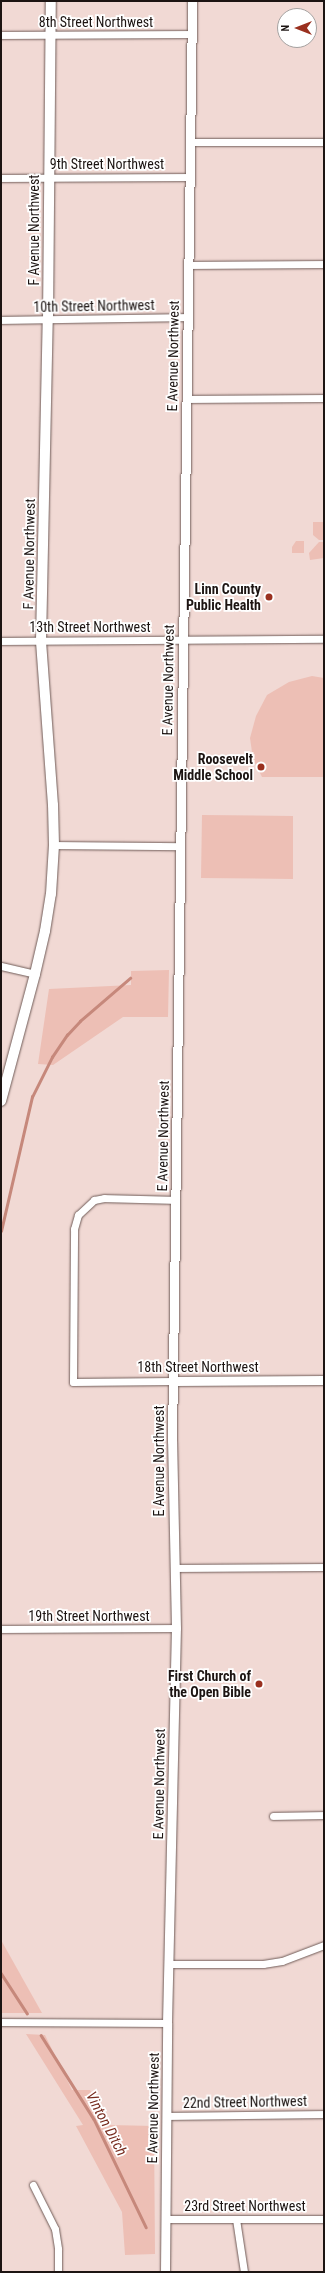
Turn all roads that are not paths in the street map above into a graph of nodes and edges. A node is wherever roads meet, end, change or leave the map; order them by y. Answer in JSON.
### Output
{"nodes":[{"id":1,"x":51,"y":1,"type":"edge"},
{"id":2,"x":192,"y":1,"type":"edge"},
{"id":3,"x":191,"y":34,"type":"junction"},
{"id":4,"x":1,"y":35,"type":"edge"},
{"id":5,"x":51,"y":35,"type":"junction"},
{"id":6,"x":190,"y":142,"type":"junction"},
{"id":7,"x":324,"y":142,"type":"edge"},
{"id":8,"x":190,"y":177,"type":"junction"},
{"id":9,"x":1,"y":178,"type":"edge"},
{"id":10,"x":48,"y":178,"type":"junction"},
{"id":11,"x":324,"y":264,"type":"edge"},
{"id":12,"x":188,"y":265,"type":"junction"},
{"id":13,"x":188,"y":317,"type":"junction"},
{"id":14,"x":1,"y":320,"type":"edge"},
{"id":15,"x":48,"y":320,"type":"junction"},
{"id":16,"x":324,"y":398,"type":"edge"},
{"id":17,"x":186,"y":399,"type":"junction"},
{"id":18,"x":183,"y":640,"type":"junction"},
{"id":19,"x":324,"y":640,"type":"edge"},
{"id":20,"x":1,"y":641,"type":"edge"},
{"id":21,"x":41,"y":641,"type":"junction"},
{"id":22,"x":54,"y":845,"type":"junction"},
{"id":23,"x":181,"y":846,"type":"junction"},
{"id":24,"x":1,"y":966,"type":"edge"},
{"id":25,"x":36,"y":974,"type":"junction"},
{"id":26,"x":1,"y":1101,"type":"edge"},
{"id":27,"x":176,"y":1200,"type":"junction"},
{"id":28,"x":324,"y":1380,"type":"edge"},
{"id":29,"x":174,"y":1381,"type":"junction"},
{"id":30,"x":324,"y":1567,"type":"edge"},
{"id":31,"x":176,"y":1568,"type":"junction"},
{"id":32,"x":176,"y":1628,"type":"junction"},
{"id":33,"x":1,"y":1629,"type":"edge"},
{"id":34,"x":324,"y":1815,"type":"edge"},
{"id":35,"x":273,"y":1816,"type":"dead end"},
{"id":36,"x":324,"y":1945,"type":"edge"},
{"id":37,"x":169,"y":1964,"type":"junction"},
{"id":38,"x":1,"y":2022,"type":"edge"},
{"id":39,"x":167,"y":2023,"type":"junction"},
{"id":40,"x":324,"y":2114,"type":"edge"},
{"id":41,"x":167,"y":2116,"type":"junction"},
{"id":42,"x":33,"y":2186,"type":"dead end"},
{"id":43,"x":165,"y":2219,"type":"junction"},
{"id":44,"x":236,"y":2219,"type":"junction"},
{"id":45,"x":324,"y":2219,"type":"edge"},
{"id":46,"x":58,"y":2272,"type":"edge"},
{"id":47,"x":165,"y":2272,"type":"edge"},
{"id":48,"x":244,"y":2272,"type":"edge"}],
"edges":[{"from":1,"to":5,"type":"main road","name":"F Avenue Northwest"},
{"from":2,"to":3,"type":"street","name":"E Avenue Northwest"},
{"from":3,"to":5,"type":"street","name":"8th Street Northwest"},
{"from":3,"to":6,"type":"street","name":"E Avenue Northwest"},
{"from":4,"to":5,"type":"street","name":"8th Street Northwest"},
{"from":5,"to":10,"type":"main road","name":"F Avenue Northwest"},
{"from":6,"to":7,"type":"street"},
{"from":6,"to":8,"type":"street","name":"E Avenue Northwest"},
{"from":8,"to":10,"type":"street","name":"9th Street Northwest"},
{"from":8,"to":12,"type":"street","name":"E Avenue Northwest"},
{"from":9,"to":10,"type":"street","name":"9th Street Northwest"},
{"from":10,"to":15,"type":"main road","name":"F Avenue Northwest"},
{"from":11,"to":12,"type":"street"},
{"from":12,"to":13,"type":"street","name":"E Avenue Northwest"},
{"from":13,"to":15,"type":"street","name":"10th Street Northwest"},
{"from":13,"to":17,"type":"street","name":"E Avenue Northwest"},
{"from":14,"to":15,"type":"street","name":"10th Street Northwest"},
{"from":15,"to":21,"type":"main road","name":"F Avenue Northwest"},
{"from":16,"to":17,"type":"street"},
{"from":17,"to":18,"type":"street","name":"E Avenue Northwest"},
{"from":18,"to":19,"type":"street","name":"13th Street Northwest"},
{"from":18,"to":21,"type":"street","name":"13th Street Northwest"},
{"from":18,"to":23,"type":"street","name":"E Avenue Northwest"},
{"from":20,"to":21,"type":"street","name":"13th Street Northwest"},
{"from":21,"to":22,"type":"main road","name":"F Avenue Northwest"},
{"from":22,"to":23,"type":"street"},
{"from":22,"to":25,"type":"main road","name":"F Avenue Northwest"},
{"from":23,"to":27,"type":"street","name":"E Avenue Northwest"},
{"from":24,"to":25,"type":"street"},
{"from":25,"to":26,"type":"main road","name":"F Avenue Northwest"},
{"from":27,"to":29,"type":"street","name":"E Avenue Northwest"},
{"from":27,"to":29,"type":"street","name":"18th Street Northwest"},
{"from":28,"to":29,"type":"street","name":"18th Street Northwest"},
{"from":29,"to":31,"type":"street","name":"E Avenue Northwest"},
{"from":30,"to":31,"type":"street"},
{"from":31,"to":32,"type":"street","name":"E Avenue Northwest"},
{"from":32,"to":33,"type":"street","name":"19th Street Northwest"},
{"from":32,"to":37,"type":"street","name":"E Avenue Northwest"},
{"from":34,"to":35,"type":"street"},
{"from":36,"to":37,"type":"street"},
{"from":37,"to":39,"type":"street","name":"E Avenue Northwest"},
{"from":38,"to":39,"type":"street"},
{"from":39,"to":41,"type":"street","name":"E Avenue Northwest"},
{"from":40,"to":41,"type":"street","name":"22nd Street Northwest"},
{"from":41,"to":43,"type":"street","name":"E Avenue Northwest"},
{"from":42,"to":46,"type":"street"},
{"from":43,"to":44,"type":"street","name":"23rd Street Northwest"},
{"from":43,"to":47,"type":"street","name":"E Avenue Northwest"},
{"from":44,"to":45,"type":"street","name":"23rd Street Northwest"},
{"from":44,"to":48,"type":"street"}]}
